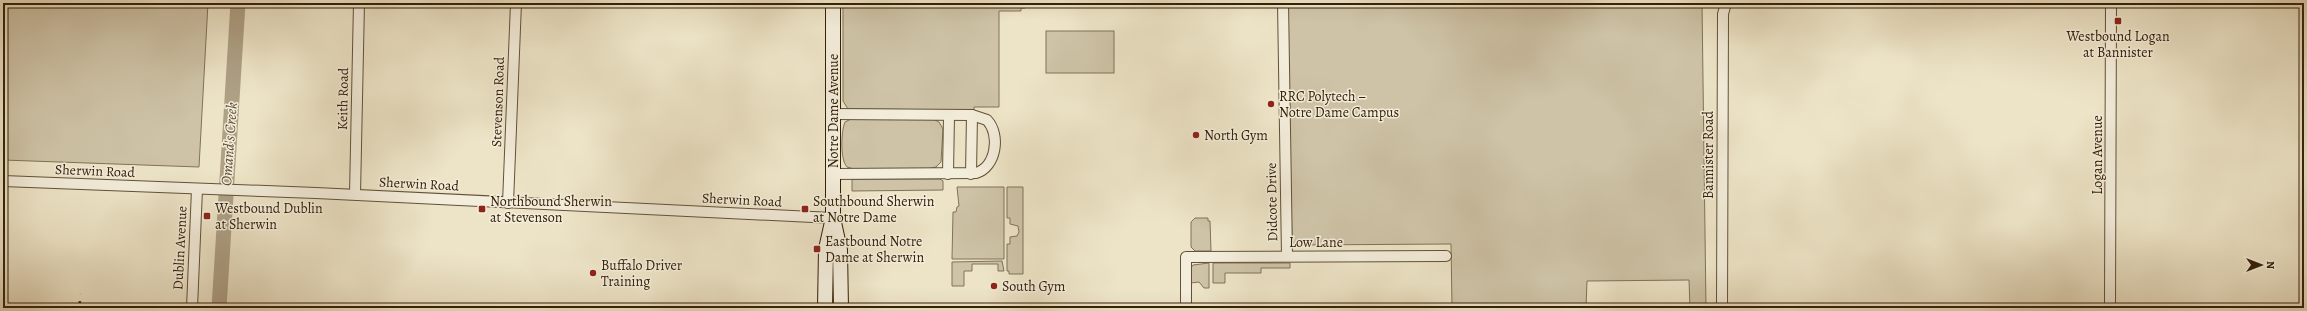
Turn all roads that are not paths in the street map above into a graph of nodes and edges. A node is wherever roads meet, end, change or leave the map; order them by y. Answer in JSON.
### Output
{"nodes":[{"id":1,"x":359,"y":3,"type":"edge"},
{"id":2,"x":516,"y":3,"type":"edge"},
{"id":3,"x":833,"y":3,"type":"edge"},
{"id":4,"x":1282,"y":3,"type":"edge"},
{"id":5,"x":1726,"y":3,"type":"edge"},
{"id":6,"x":2111,"y":3,"type":"edge"},
{"id":7,"x":833,"y":114,"type":"junction"},
{"id":8,"x":949,"y":115,"type":"junction"},
{"id":9,"x":972,"y":115,"type":"junction"},
{"id":10,"x":833,"y":174,"type":"junction"},
{"id":11,"x":948,"y":174,"type":"junction"},
{"id":12,"x":971,"y":174,"type":"junction"},
{"id":13,"x":3,"y":181,"type":"edge"},
{"id":14,"x":197,"y":189,"type":"junction"},
{"id":15,"x":355,"y":194,"type":"junction"},
{"id":16,"x":508,"y":203,"type":"junction"},
{"id":17,"x":833,"y":218,"type":"junction"},
{"id":18,"x":1287,"y":256,"type":"junction"},
{"id":19,"x":1446,"y":256,"type":"dead end"},
{"id":20,"x":192,"y":308,"type":"edge"},
{"id":21,"x":826,"y":308,"type":"edge"},
{"id":22,"x":841,"y":308,"type":"edge"},
{"id":23,"x":1186,"y":308,"type":"edge"},
{"id":24,"x":1722,"y":308,"type":"edge"},
{"id":25,"x":2110,"y":308,"type":"edge"}],
"edges":[{"from":1,"to":15,"type":"street","name":"Keith Road"},
{"from":2,"to":16,"type":"street","name":"Stevenson Road"},
{"from":3,"to":7,"type":"street","name":"Notre Dame Avenue"},
{"from":4,"to":18,"type":"street","name":"Didcote Drive"},
{"from":5,"to":24,"type":"street","name":"Bannister Road"},
{"from":6,"to":25,"type":"street","name":"Logan Avenue"},
{"from":7,"to":8,"type":"street"},
{"from":7,"to":10,"type":"street","name":"Notre Dame Avenue"},
{"from":8,"to":9,"type":"street"},
{"from":8,"to":11,"type":"street"},
{"from":9,"to":12,"type":"street"},
{"from":9,"to":12,"type":"street"},
{"from":10,"to":11,"type":"street"},
{"from":10,"to":17,"type":"street","name":"Notre Dame Avenue"},
{"from":11,"to":12,"type":"street"},
{"from":13,"to":14,"type":"street","name":"Sherwin Road"},
{"from":14,"to":15,"type":"street","name":"Sherwin Road"},
{"from":14,"to":20,"type":"street","name":"Dublin Avenue"},
{"from":15,"to":16,"type":"street","name":"Sherwin Road"},
{"from":16,"to":17,"type":"street","name":"Sherwin Road"},
{"from":17,"to":21,"type":"street","name":"Notre Dame Avenue"},
{"from":17,"to":22,"type":"street","name":"Notre Dame Avenue"},
{"from":18,"to":19,"type":"street","name":"Low Lane"},
{"from":18,"to":23,"type":"street","name":"Low Lane"}]}
